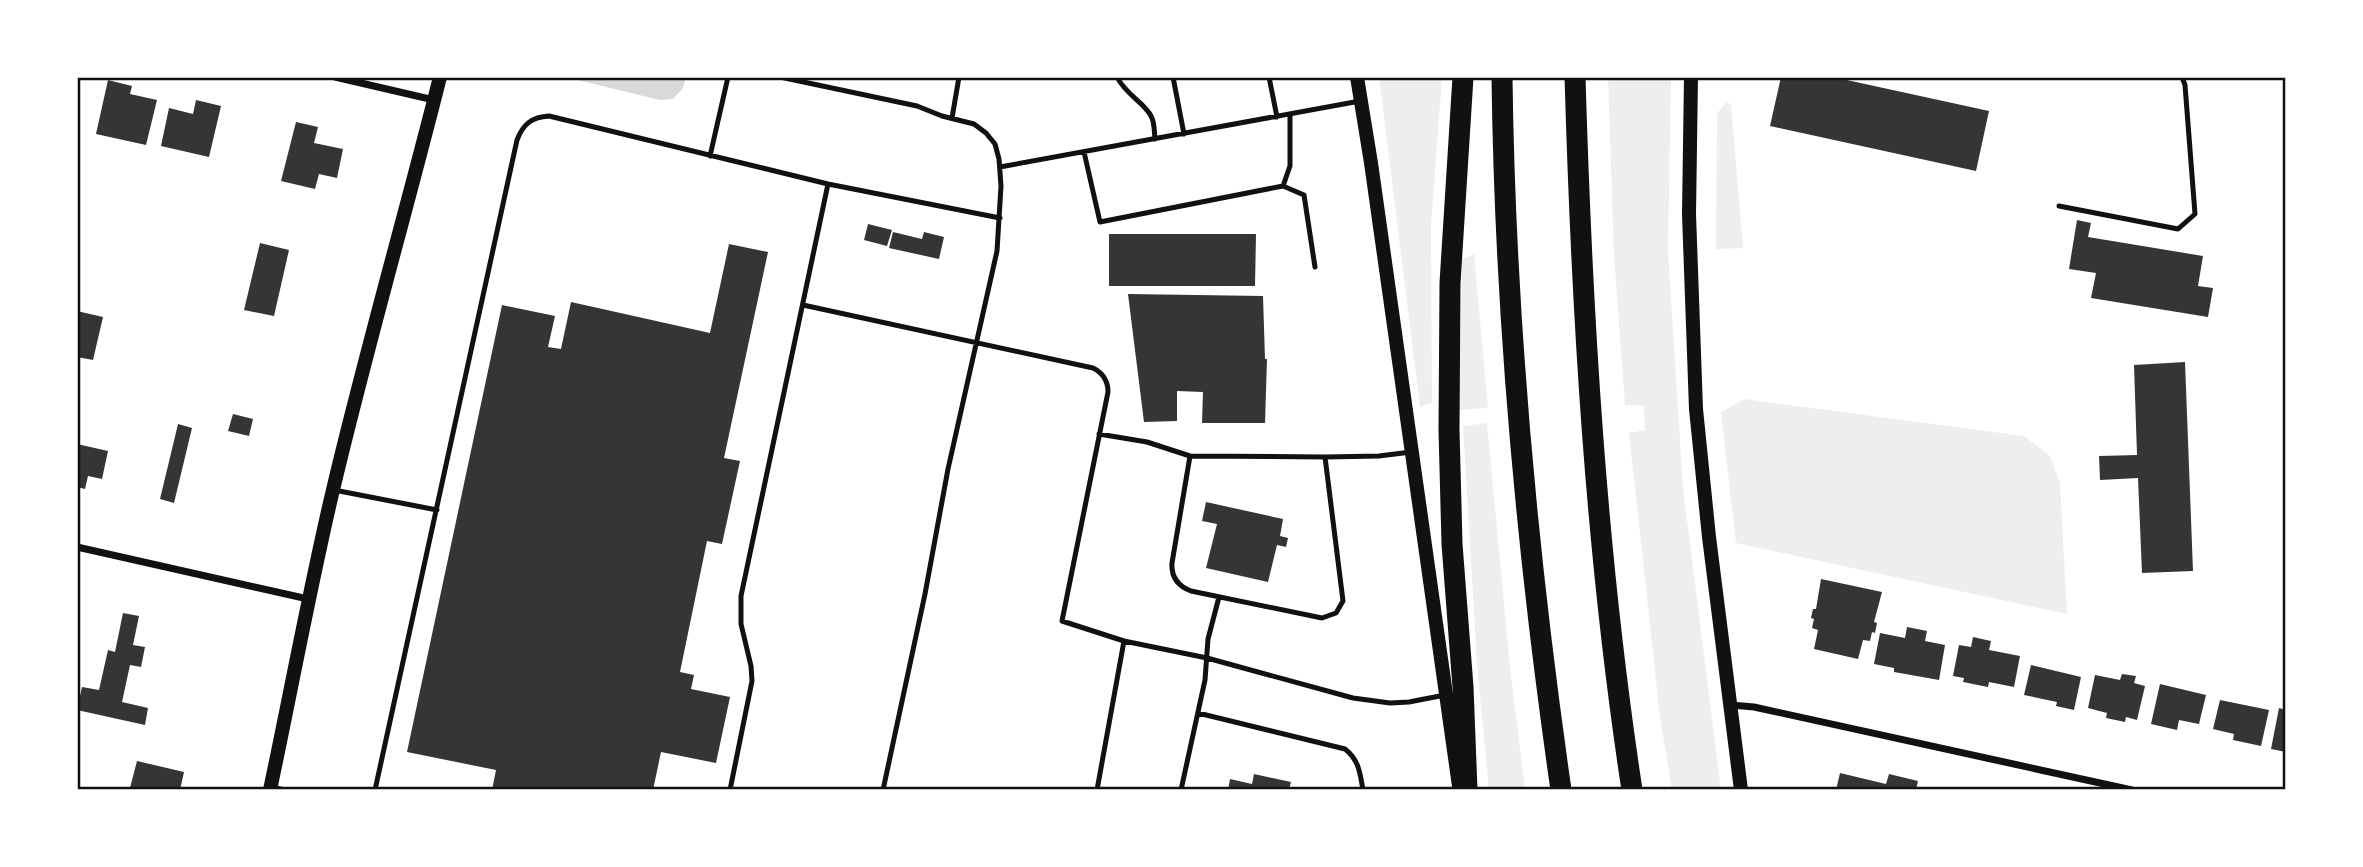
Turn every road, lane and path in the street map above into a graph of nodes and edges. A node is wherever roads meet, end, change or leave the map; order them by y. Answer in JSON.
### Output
{"nodes":[{"id":1,"x":335,"y":77,"type":"edge"},
{"id":2,"x":440,"y":77,"type":"edge"},
{"id":3,"x":728,"y":77,"type":"edge"},
{"id":4,"x":780,"y":77,"type":"edge"},
{"id":5,"x":958,"y":77,"type":"edge"},
{"id":6,"x":1117,"y":77,"type":"edge"},
{"id":7,"x":1173,"y":77,"type":"edge"},
{"id":8,"x":1269,"y":77,"type":"edge"},
{"id":9,"x":1357,"y":77,"type":"edge"},
{"id":10,"x":1463,"y":77,"type":"edge"},
{"id":11,"x":1502,"y":77,"type":"edge"},
{"id":12,"x":1574,"y":77,"type":"edge"},
{"id":13,"x":1690,"y":77,"type":"edge"},
{"id":14,"x":2182,"y":77,"type":"edge"},
{"id":15,"x":434,"y":100,"type":"junction"},
{"id":16,"x":1360,"y":101,"type":"junction"},
{"id":17,"x":1290,"y":114,"type":"junction"},
{"id":18,"x":1277,"y":117,"type":"junction"},
{"id":19,"x":952,"y":118,"type":"junction"},
{"id":20,"x":1184,"y":134,"type":"junction"},
{"id":21,"x":1155,"y":139,"type":"junction"},
{"id":22,"x":1084,"y":152,"type":"junction"},
{"id":23,"x":710,"y":156,"type":"junction"},
{"id":24,"x":1000,"y":167,"type":"junction"},
{"id":25,"x":828,"y":184,"type":"junction"},
{"id":26,"x":1283,"y":186,"type":"junction"},
{"id":27,"x":2059,"y":206,"type":"dead end"},
{"id":28,"x":1000,"y":218,"type":"junction"},
{"id":29,"x":1315,"y":267,"type":"dead end"},
{"id":30,"x":803,"y":305,"type":"junction"},
{"id":31,"x":978,"y":344,"type":"junction"},
{"id":32,"x":1099,"y":434,"type":"junction"},
{"id":33,"x":1411,"y":452,"type":"junction"},
{"id":34,"x":1190,"y":456,"type":"junction"},
{"id":35,"x":1325,"y":457,"type":"junction"},
{"id":36,"x":333,"y":490,"type":"junction"},
{"id":37,"x":437,"y":510,"type":"junction"},
{"id":38,"x":77,"y":547,"type":"edge"},
{"id":39,"x":1219,"y":597,"type":"junction"},
{"id":40,"x":308,"y":599,"type":"junction"},
{"id":41,"x":1124,"y":641,"type":"junction"},
{"id":42,"x":1207,"y":658,"type":"junction"},
{"id":43,"x":1445,"y":695,"type":"junction"},
{"id":44,"x":1731,"y":705,"type":"junction"},
{"id":45,"x":1198,"y":713,"type":"junction"},
{"id":46,"x":275,"y":789,"type":"edge"},
{"id":47,"x":375,"y":790,"type":"edge"},
{"id":48,"x":730,"y":790,"type":"edge"},
{"id":49,"x":883,"y":790,"type":"edge"},
{"id":50,"x":1097,"y":790,"type":"edge"},
{"id":51,"x":1181,"y":790,"type":"edge"},
{"id":52,"x":1363,"y":790,"type":"edge"},
{"id":53,"x":1459,"y":790,"type":"edge"},
{"id":54,"x":1467,"y":790,"type":"edge"},
{"id":55,"x":1561,"y":790,"type":"edge"},
{"id":56,"x":1632,"y":790,"type":"edge"},
{"id":57,"x":1741,"y":790,"type":"edge"},
{"id":58,"x":2132,"y":790,"type":"edge"}],
"edges":[{"from":1,"to":15,"type":"street"},
{"from":2,"to":15,"type":"main road"},
{"from":3,"to":23,"type":"lane"},
{"from":4,"to":19,"type":"lane"},
{"from":5,"to":19,"type":"lane"},
{"from":6,"to":21,"type":"lane"},
{"from":7,"to":20,"type":"lane"},
{"from":8,"to":18,"type":"lane"},
{"from":9,"to":16,"type":"main road"},
{"from":10,"to":54,"type":"highway"},
{"from":11,"to":55,"type":"highway"},
{"from":12,"to":56,"type":"highway"},
{"from":13,"to":44,"type":"main road"},
{"from":14,"to":27,"type":"lane"},
{"from":15,"to":36,"type":"main road"},
{"from":16,"to":17,"type":"lane"},
{"from":16,"to":33,"type":"main road"},
{"from":17,"to":18,"type":"lane"},
{"from":17,"to":26,"type":"lane"},
{"from":18,"to":20,"type":"lane"},
{"from":19,"to":24,"type":"lane"},
{"from":20,"to":21,"type":"lane"},
{"from":21,"to":22,"type":"lane"},
{"from":22,"to":24,"type":"lane"},
{"from":22,"to":26,"type":"lane"},
{"from":23,"to":25,"type":"lane"},
{"from":23,"to":37,"type":"lane"},
{"from":24,"to":28,"type":"lane"},
{"from":25,"to":28,"type":"lane"},
{"from":25,"to":30,"type":"lane"},
{"from":26,"to":29,"type":"lane"},
{"from":28,"to":31,"type":"lane"},
{"from":30,"to":31,"type":"lane"},
{"from":30,"to":48,"type":"lane"},
{"from":31,"to":32,"type":"lane"},
{"from":31,"to":49,"type":"lane"},
{"from":32,"to":34,"type":"lane"},
{"from":32,"to":41,"type":"lane"},
{"from":33,"to":35,"type":"lane"},
{"from":33,"to":43,"type":"main road"},
{"from":34,"to":35,"type":"lane"},
{"from":34,"to":39,"type":"lane"},
{"from":35,"to":39,"type":"lane"},
{"from":36,"to":37,"type":"lane"},
{"from":36,"to":40,"type":"main road"},
{"from":37,"to":47,"type":"lane"},
{"from":38,"to":40,"type":"street"},
{"from":39,"to":42,"type":"lane"},
{"from":40,"to":46,"type":"main road"},
{"from":41,"to":42,"type":"lane"},
{"from":41,"to":50,"type":"lane"},
{"from":42,"to":43,"type":"lane"},
{"from":42,"to":45,"type":"lane"},
{"from":43,"to":53,"type":"main road"},
{"from":44,"to":57,"type":"main road"},
{"from":44,"to":58,"type":"street"},
{"from":45,"to":51,"type":"lane"},
{"from":45,"to":52,"type":"lane"}]}
